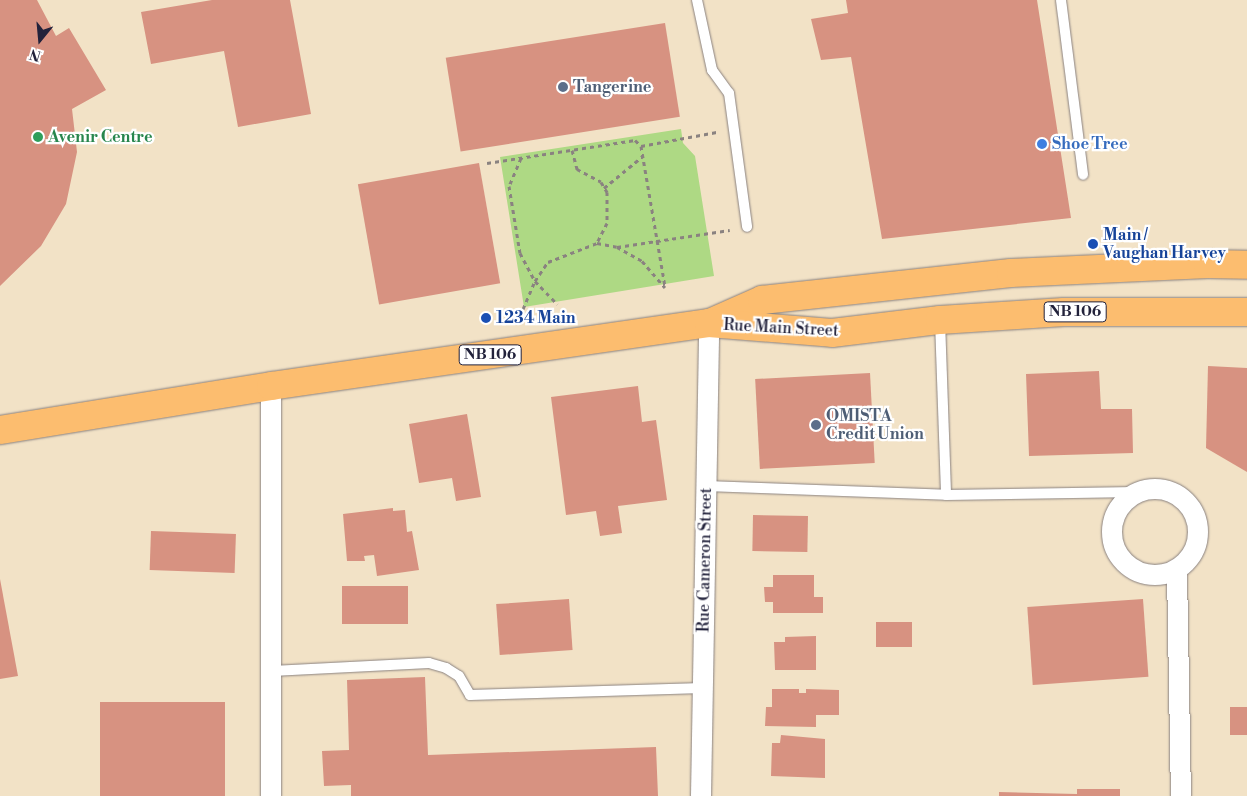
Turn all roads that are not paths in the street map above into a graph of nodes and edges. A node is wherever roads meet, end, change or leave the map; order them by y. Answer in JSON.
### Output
{"nodes":[{"id":1,"x":698,"y":0,"type":"edge"},
{"id":2,"x":1061,"y":0,"type":"edge"},
{"id":3,"x":1084,"y":175,"type":"dead end"},
{"id":4,"x":748,"y":227,"type":"road end"},
{"id":5,"x":1247,"y":257,"type":"edge"},
{"id":6,"x":1208,"y":264,"type":"junction"},
{"id":7,"x":1247,"y":266,"type":"edge"},
{"id":8,"x":1210,"y":312,"type":"junction"},
{"id":9,"x":1247,"y":312,"type":"edge"},
{"id":10,"x":940,"y":320,"type":"junction"},
{"id":11,"x":1247,"y":322,"type":"edge"},
{"id":12,"x":709,"y":323,"type":"junction"},
{"id":13,"x":271,"y":386,"type":"junction"},
{"id":14,"x":0,"y":430,"type":"edge"},
{"id":15,"x":706,"y":486,"type":"junction"},
{"id":16,"x":1138,"y":492,"type":"junction"},
{"id":17,"x":946,"y":495,"type":"junction"},
{"id":18,"x":1177,"y":570,"type":"junction"},
{"id":19,"x":272,"y":671,"type":"junction"},
{"id":20,"x":703,"y":688,"type":"junction"},
{"id":21,"x":271,"y":796,"type":"edge"},
{"id":22,"x":701,"y":796,"type":"edge"},
{"id":23,"x":1182,"y":796,"type":"edge"}],
"edges":[{"from":1,"to":4,"type":"lane"},
{"from":2,"to":3,"type":"lane"},
{"from":5,"to":6,"type":"main road"},
{"from":6,"to":7,"type":"main road","name":"Rue Main Street","number":"NB 106"},
{"from":6,"to":12,"type":"main road","name":"Rue Main Street","number":"NB 106"},
{"from":8,"to":9,"type":"main road","name":"Rue Main Street","number":"NB 106"},
{"from":8,"to":10,"type":"main road","name":"Rue Main Street","number":"NB 106"},
{"from":8,"to":11,"type":"main road"},
{"from":10,"to":12,"type":"main road","name":"Rue Main Street","number":"NB 106"},
{"from":10,"to":17,"type":"lane"},
{"from":12,"to":13,"type":"main road","number":"NB 106"},
{"from":12,"to":15,"type":"street","name":"Rue Cameron Street"},
{"from":13,"to":14,"type":"main road","number":"NB 106"},
{"from":13,"to":19,"type":"street"},
{"from":15,"to":17,"type":"lane"},
{"from":15,"to":20,"type":"street","name":"Rue Cameron Street"},
{"from":16,"to":17,"type":"lane"},
{"from":16,"to":18,"type":"street"},
{"from":16,"to":18,"type":"street"},
{"from":18,"to":23,"type":"street"},
{"from":19,"to":20,"type":"lane"},
{"from":19,"to":21,"type":"street"},
{"from":20,"to":22,"type":"street","name":"Rue Cameron Street"}]}
